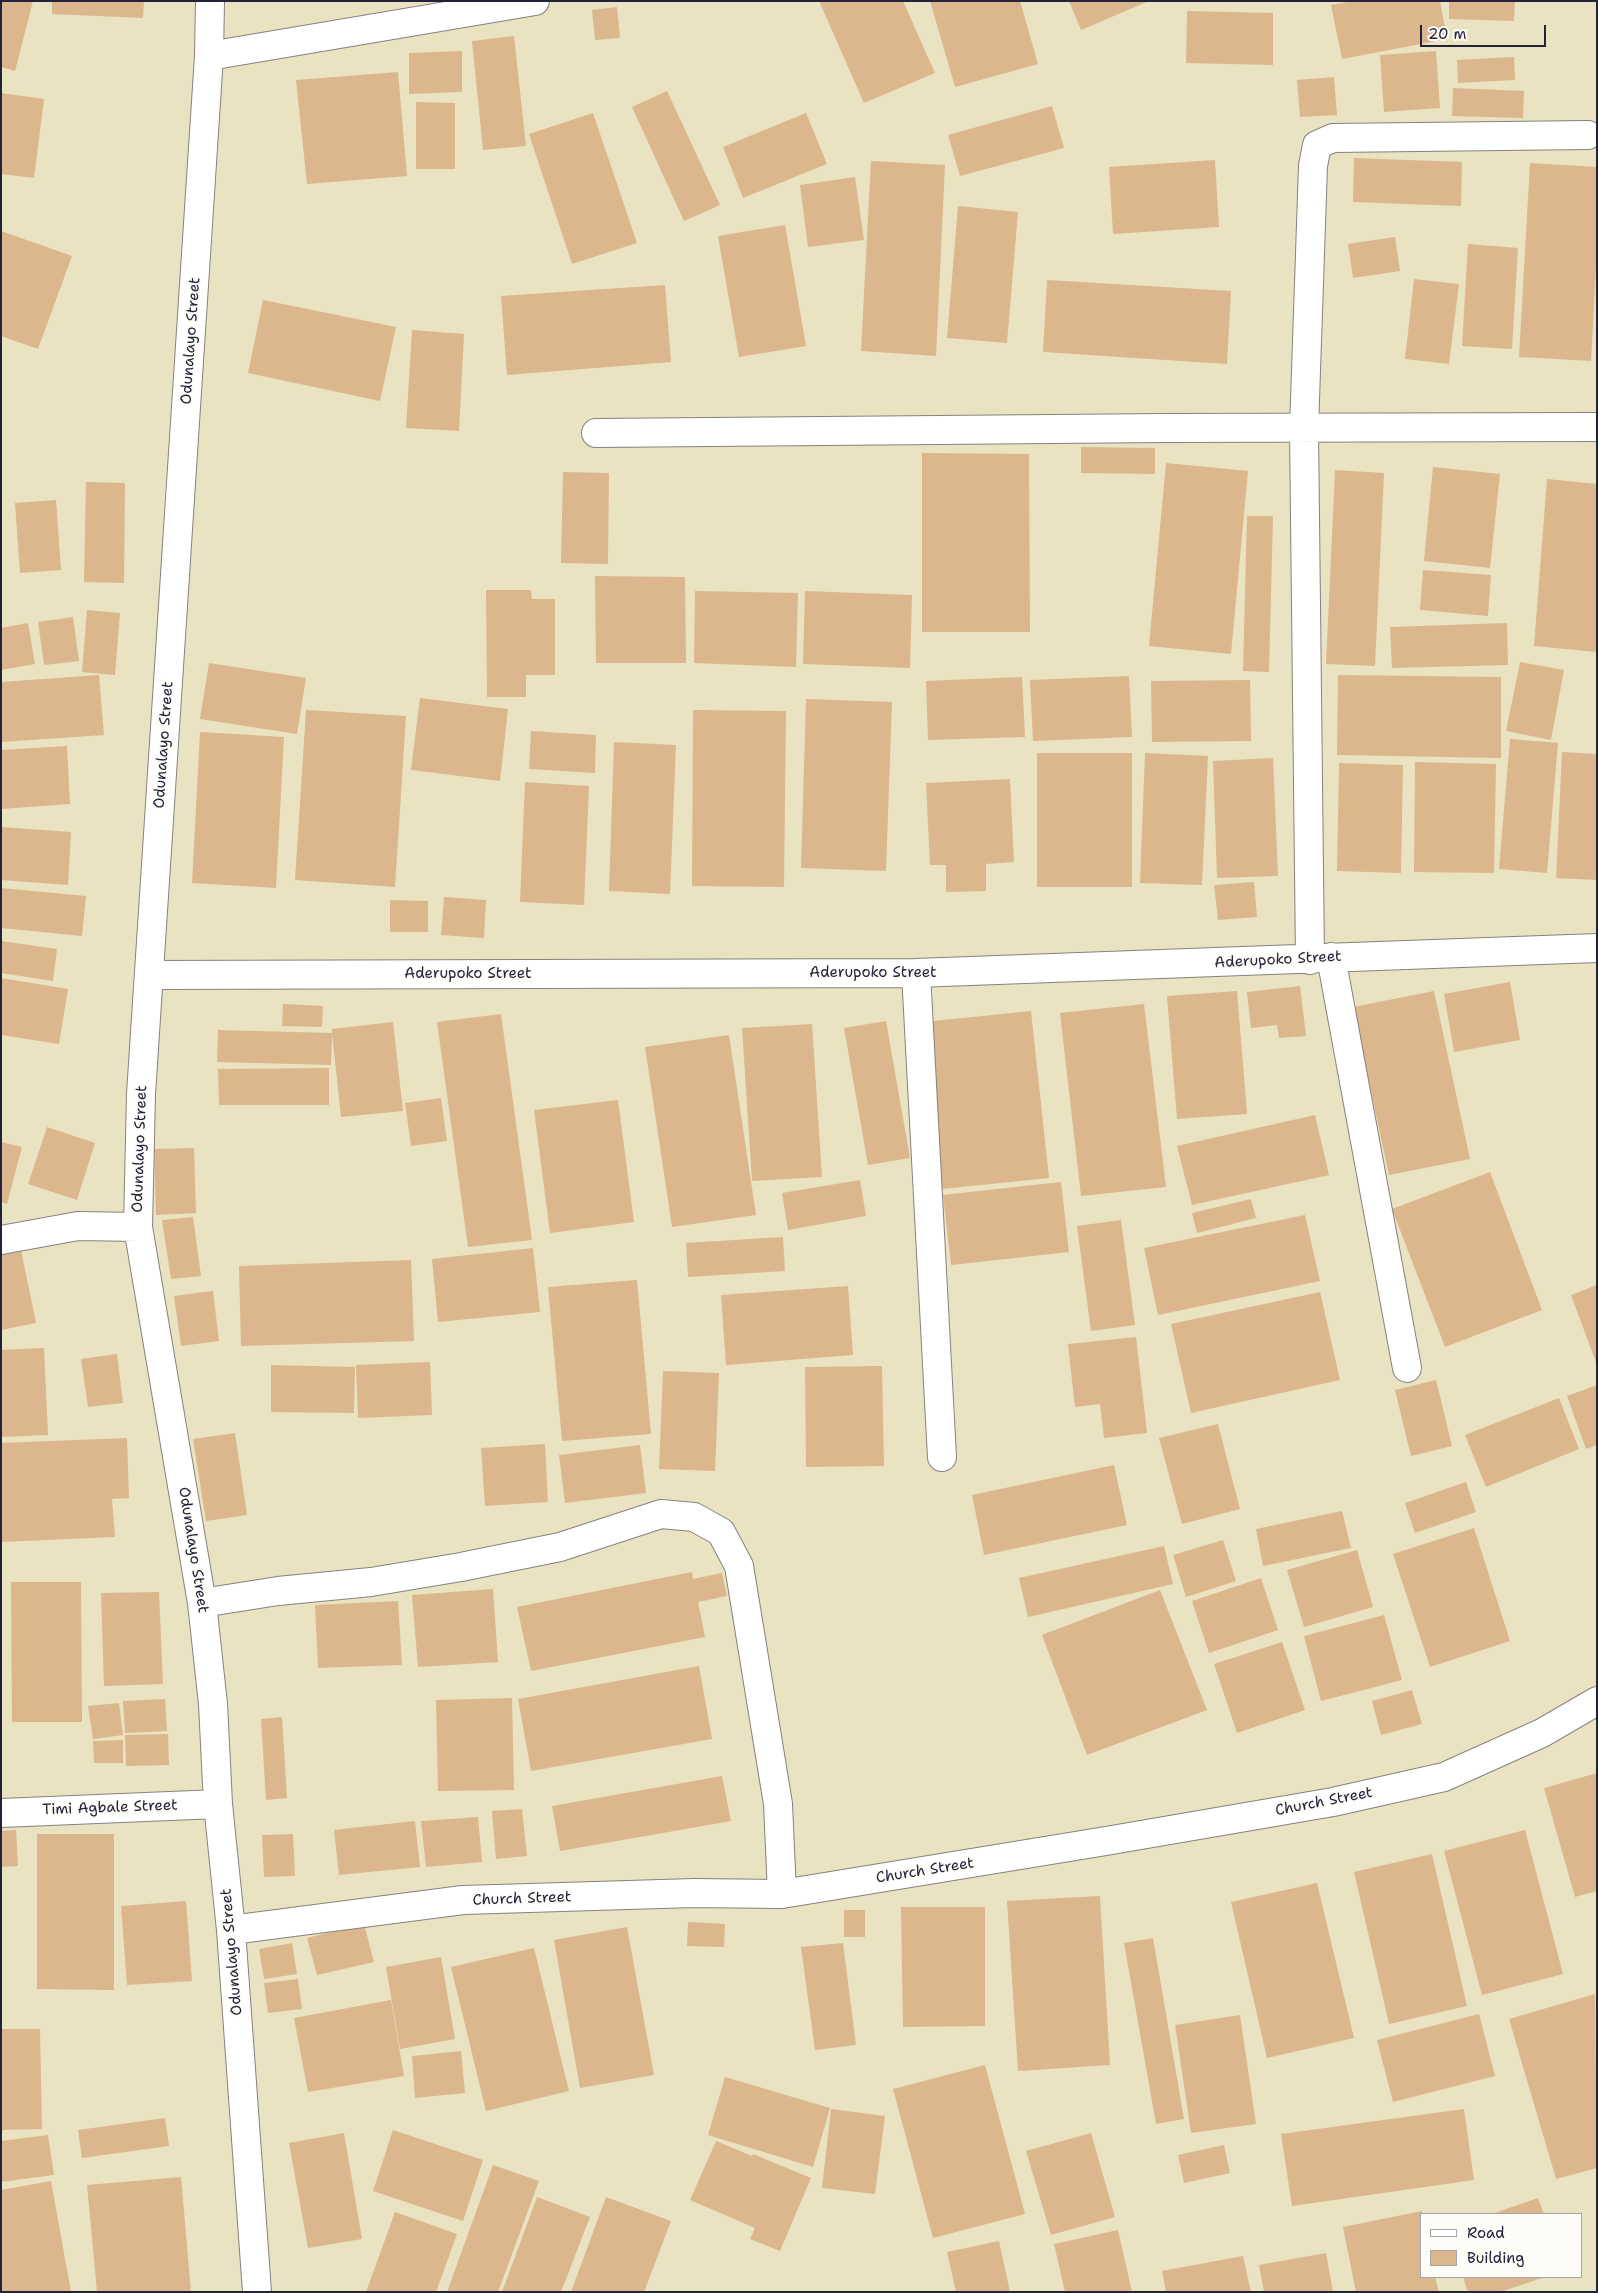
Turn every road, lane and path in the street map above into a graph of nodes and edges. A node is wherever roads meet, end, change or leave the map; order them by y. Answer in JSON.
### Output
{"nodes":[{"id":1,"x":210,"y":1,"type":"edge"},
{"id":2,"x":535,"y":1,"type":"edge"},
{"id":3,"x":209,"y":56,"type":"junction"},
{"id":4,"x":1588,"y":135,"type":"dead end"},
{"id":5,"x":1597,"y":427,"type":"edge"},
{"id":6,"x":1304,"y":429,"type":"junction"},
{"id":7,"x":596,"y":433,"type":"dead end"},
{"id":8,"x":1597,"y":948,"type":"edge"},
{"id":9,"x":1320,"y":958,"type":"junction"},
{"id":10,"x":916,"y":973,"type":"junction"},
{"id":11,"x":148,"y":975,"type":"junction"},
{"id":12,"x":138,"y":1227,"type":"junction"},
{"id":13,"x":1,"y":1240,"type":"edge"},
{"id":14,"x":1407,"y":1368,"type":"dead end"},
{"id":15,"x":942,"y":1456,"type":"dead end"},
{"id":16,"x":202,"y":1603,"type":"junction"},
{"id":17,"x":1597,"y":1701,"type":"edge"},
{"id":18,"x":218,"y":1804,"type":"junction"},
{"id":19,"x":1,"y":1813,"type":"edge"},
{"id":20,"x":782,"y":1894,"type":"junction"},
{"id":21,"x":231,"y":1930,"type":"junction"},
{"id":22,"x":257,"y":2292,"type":"edge"}],
"edges":[{"from":1,"to":3,"type":"street","name":"Odunalayo Street"},
{"from":2,"to":3,"type":"street"},
{"from":3,"to":11,"type":"street","name":"Odunalayo Street"},
{"from":4,"to":6,"type":"street"},
{"from":5,"to":6,"type":"street"},
{"from":6,"to":7,"type":"street"},
{"from":6,"to":9,"type":"street"},
{"from":8,"to":9,"type":"street","name":"Aderupoko Street"},
{"from":9,"to":10,"type":"street","name":"Aderupoko Street"},
{"from":9,"to":14,"type":"street"},
{"from":10,"to":11,"type":"street","name":"Aderupoko Street"},
{"from":10,"to":15,"type":"street"},
{"from":11,"to":12,"type":"street","name":"Odunalayo Street"},
{"from":12,"to":13,"type":"street"},
{"from":12,"to":16,"type":"street","name":"Odunalayo Street"},
{"from":16,"to":18,"type":"street","name":"Odunalayo Street"},
{"from":16,"to":20,"type":"street"},
{"from":17,"to":20,"type":"street","name":"Church Street"},
{"from":18,"to":19,"type":"street","name":"Timi Agbale Street"},
{"from":18,"to":21,"type":"street","name":"Odunalayo Street"},
{"from":20,"to":21,"type":"street","name":"Church Street"},
{"from":21,"to":22,"type":"street","name":"Odunalayo Street"}]}
